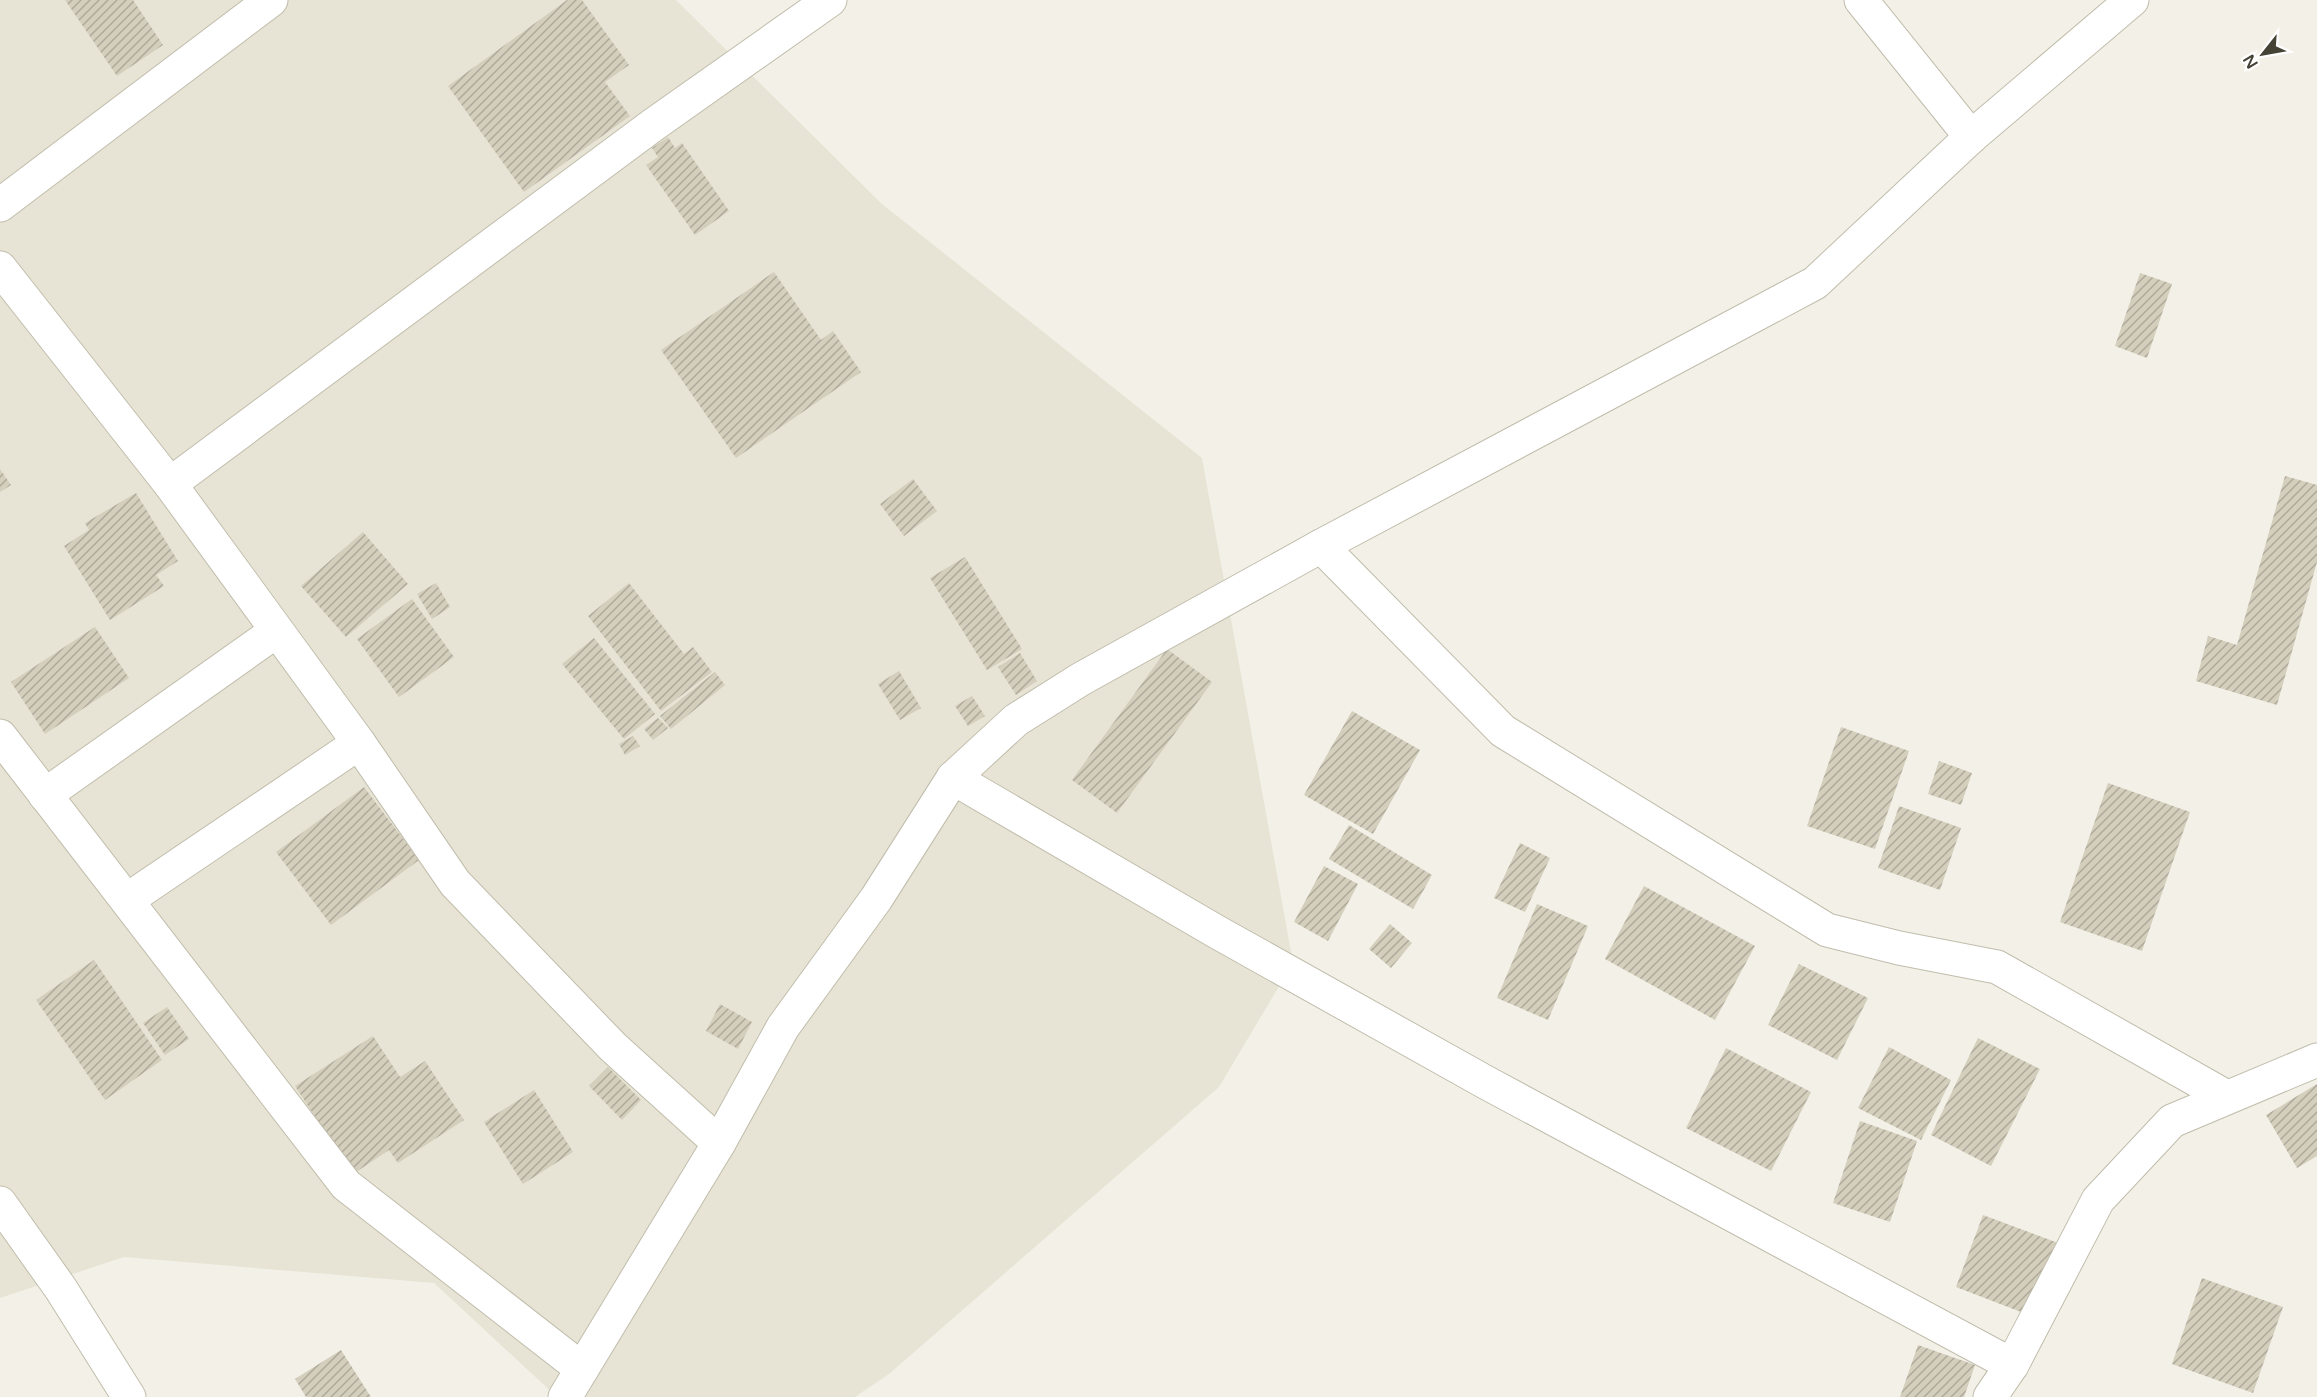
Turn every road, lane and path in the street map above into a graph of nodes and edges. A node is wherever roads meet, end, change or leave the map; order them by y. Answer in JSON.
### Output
{"nodes":[{"id":1,"x":271,"y":0,"type":"edge"},
{"id":2,"x":830,"y":0,"type":"edge"},
{"id":3,"x":1861,"y":0,"type":"edge"},
{"id":4,"x":2132,"y":0,"type":"edge"},
{"id":5,"x":1971,"y":137,"type":"junction"},
{"id":6,"x":0,"y":205,"type":"edge"},
{"id":7,"x":0,"y":268,"type":"edge"},
{"id":8,"x":170,"y":484,"type":"junction"},
{"id":9,"x":1321,"y":546,"type":"junction"},
{"id":10,"x":275,"y":632,"type":"junction"},
{"id":11,"x":0,"y":736,"type":"edge"},
{"id":12,"x":359,"y":743,"type":"junction"},
{"id":13,"x":953,"y":778,"type":"junction"},
{"id":14,"x":45,"y":795,"type":"junction"},
{"id":15,"x":127,"y":900,"type":"junction"},
{"id":16,"x":2317,"y":1060,"type":"edge"},
{"id":17,"x":2225,"y":1096,"type":"junction"},
{"id":18,"x":719,"y":1143,"type":"junction"},
{"id":19,"x":0,"y":1203,"type":"edge"},
{"id":20,"x":2013,"y":1365,"type":"junction"},
{"id":21,"x":582,"y":1369,"type":"junction"},
{"id":22,"x":129,"y":1397,"type":"edge"},
{"id":23,"x":565,"y":1397,"type":"edge"},
{"id":24,"x":1990,"y":1397,"type":"edge"}],
"edges":[{"from":1,"to":6,"type":"street"},
{"from":2,"to":8,"type":"street"},
{"from":3,"to":5,"type":"street"},
{"from":4,"to":5,"type":"street"},
{"from":5,"to":9,"type":"street"},
{"from":7,"to":8,"type":"street"},
{"from":8,"to":10,"type":"street"},
{"from":9,"to":13,"type":"street"},
{"from":9,"to":17,"type":"street"},
{"from":10,"to":12,"type":"street"},
{"from":10,"to":14,"type":"street"},
{"from":11,"to":14,"type":"street"},
{"from":12,"to":15,"type":"street"},
{"from":12,"to":18,"type":"street"},
{"from":13,"to":18,"type":"street"},
{"from":13,"to":20,"type":"street"},
{"from":14,"to":15,"type":"street"},
{"from":15,"to":21,"type":"street"},
{"from":16,"to":17,"type":"street"},
{"from":17,"to":20,"type":"street"},
{"from":18,"to":21,"type":"street"},
{"from":19,"to":22,"type":"street"},
{"from":20,"to":24,"type":"street"},
{"from":21,"to":23,"type":"street"}]}
